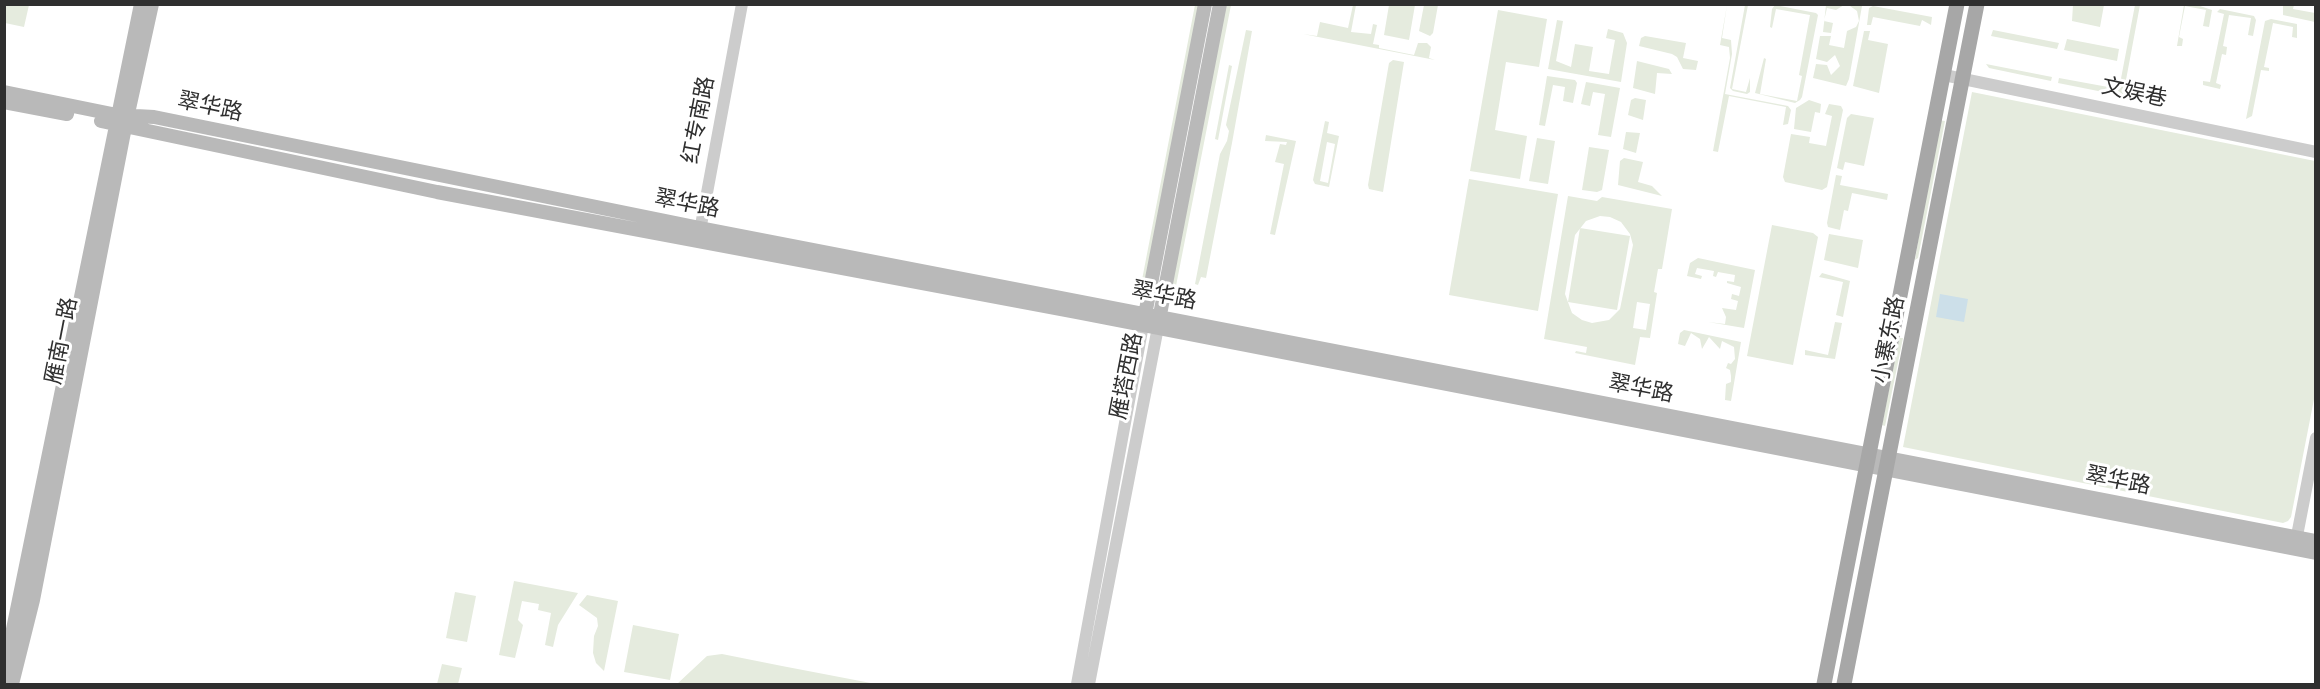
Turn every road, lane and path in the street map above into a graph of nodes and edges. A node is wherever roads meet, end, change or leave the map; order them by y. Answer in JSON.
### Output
{"nodes":[{"id":1,"x":141,"y":4,"type":"edge"},
{"id":2,"x":152,"y":4,"type":"edge"},
{"id":3,"x":742,"y":4,"type":"edge"},
{"id":4,"x":1205,"y":4,"type":"edge"},
{"id":5,"x":1220,"y":4,"type":"edge"},
{"id":6,"x":1958,"y":4,"type":"edge"},
{"id":7,"x":1977,"y":4,"type":"edge"},
{"id":8,"x":1944,"y":75,"type":"junction"},
{"id":9,"x":1963,"y":80,"type":"junction"},
{"id":10,"x":4,"y":92,"type":"edge"},
{"id":11,"x":4,"y":102,"type":"edge"},
{"id":12,"x":122,"y":120,"type":"junction"},
{"id":13,"x":2316,"y":152,"type":"edge"},
{"id":14,"x":700,"y":228,"type":"junction"},
{"id":15,"x":697,"y":242,"type":"junction"},
{"id":16,"x":1144,"y":319,"type":"junction"},
{"id":17,"x":1159,"y":322,"type":"junction"},
{"id":18,"x":2316,"y":438,"type":"edge"},
{"id":19,"x":1869,"y":460,"type":"junction"},
{"id":20,"x":1888,"y":464,"type":"junction"},
{"id":21,"x":2316,"y":541,"type":"edge"},
{"id":22,"x":2295,"y":543,"type":"junction"},
{"id":23,"x":2316,"y":552,"type":"edge"},
{"id":24,"x":4,"y":674,"type":"edge"},
{"id":25,"x":12,"y":684,"type":"edge"},
{"id":26,"x":1077,"y":684,"type":"edge"},
{"id":27,"x":1089,"y":684,"type":"edge"},
{"id":28,"x":1824,"y":684,"type":"edge"},
{"id":29,"x":1844,"y":684,"type":"edge"}],
"edges":[{"from":1,"to":12,"type":"main road","name":"雁南一路"},
{"from":2,"to":12,"type":"main road","name":"雁南一路"},
{"from":3,"to":14,"type":"street","name":"红专南路"},
{"from":4,"to":16,"type":"main road","name":"雁塔西路"},
{"from":5,"to":17,"type":"main road","name":"雁塔西路"},
{"from":6,"to":8,"type":"main road","name":"小寨东路"},
{"from":7,"to":9,"type":"main road","name":"小寨东路"},
{"from":8,"to":9,"type":"street","name":"文娱巷"},
{"from":8,"to":19,"type":"main road","name":"小寨东路"},
{"from":9,"to":13,"type":"street","name":"文娱巷"},
{"from":9,"to":20,"type":"main road","name":"小寨东路"},
{"from":10,"to":12,"type":"main road","name":"翠华路"},
{"from":11,"to":12,"type":"main road","name":"翠华路"},
{"from":12,"to":14,"type":"main road","name":"翠华路"},
{"from":12,"to":15,"type":"main road","name":"翠华路"},
{"from":12,"to":24,"type":"main road","name":"雁南一路"},
{"from":12,"to":25,"type":"main road","name":"雁南一路"},
{"from":14,"to":15,"type":"street","name":"红专南路"},
{"from":14,"to":16,"type":"main road","name":"翠华路"},
{"from":15,"to":16,"type":"main road","name":"翠华路"},
{"from":16,"to":17,"type":"main road","name":"翠华路"},
{"from":16,"to":26,"type":"street","name":"雁塔西路"},
{"from":17,"to":19,"type":"main road","name":"翠华路"},
{"from":17,"to":27,"type":"street","name":"雁塔西路"},
{"from":18,"to":22,"type":"street"},
{"from":19,"to":20,"type":"main road","name":"翠华路"},
{"from":19,"to":28,"type":"main road","name":"小寨东路"},
{"from":20,"to":22,"type":"main road","name":"翠华路"},
{"from":20,"to":29,"type":"main road","name":"小寨东路"},
{"from":21,"to":22,"type":"main road","name":"翠华路"},
{"from":22,"to":23,"type":"main road","name":"翠华路"}]}
